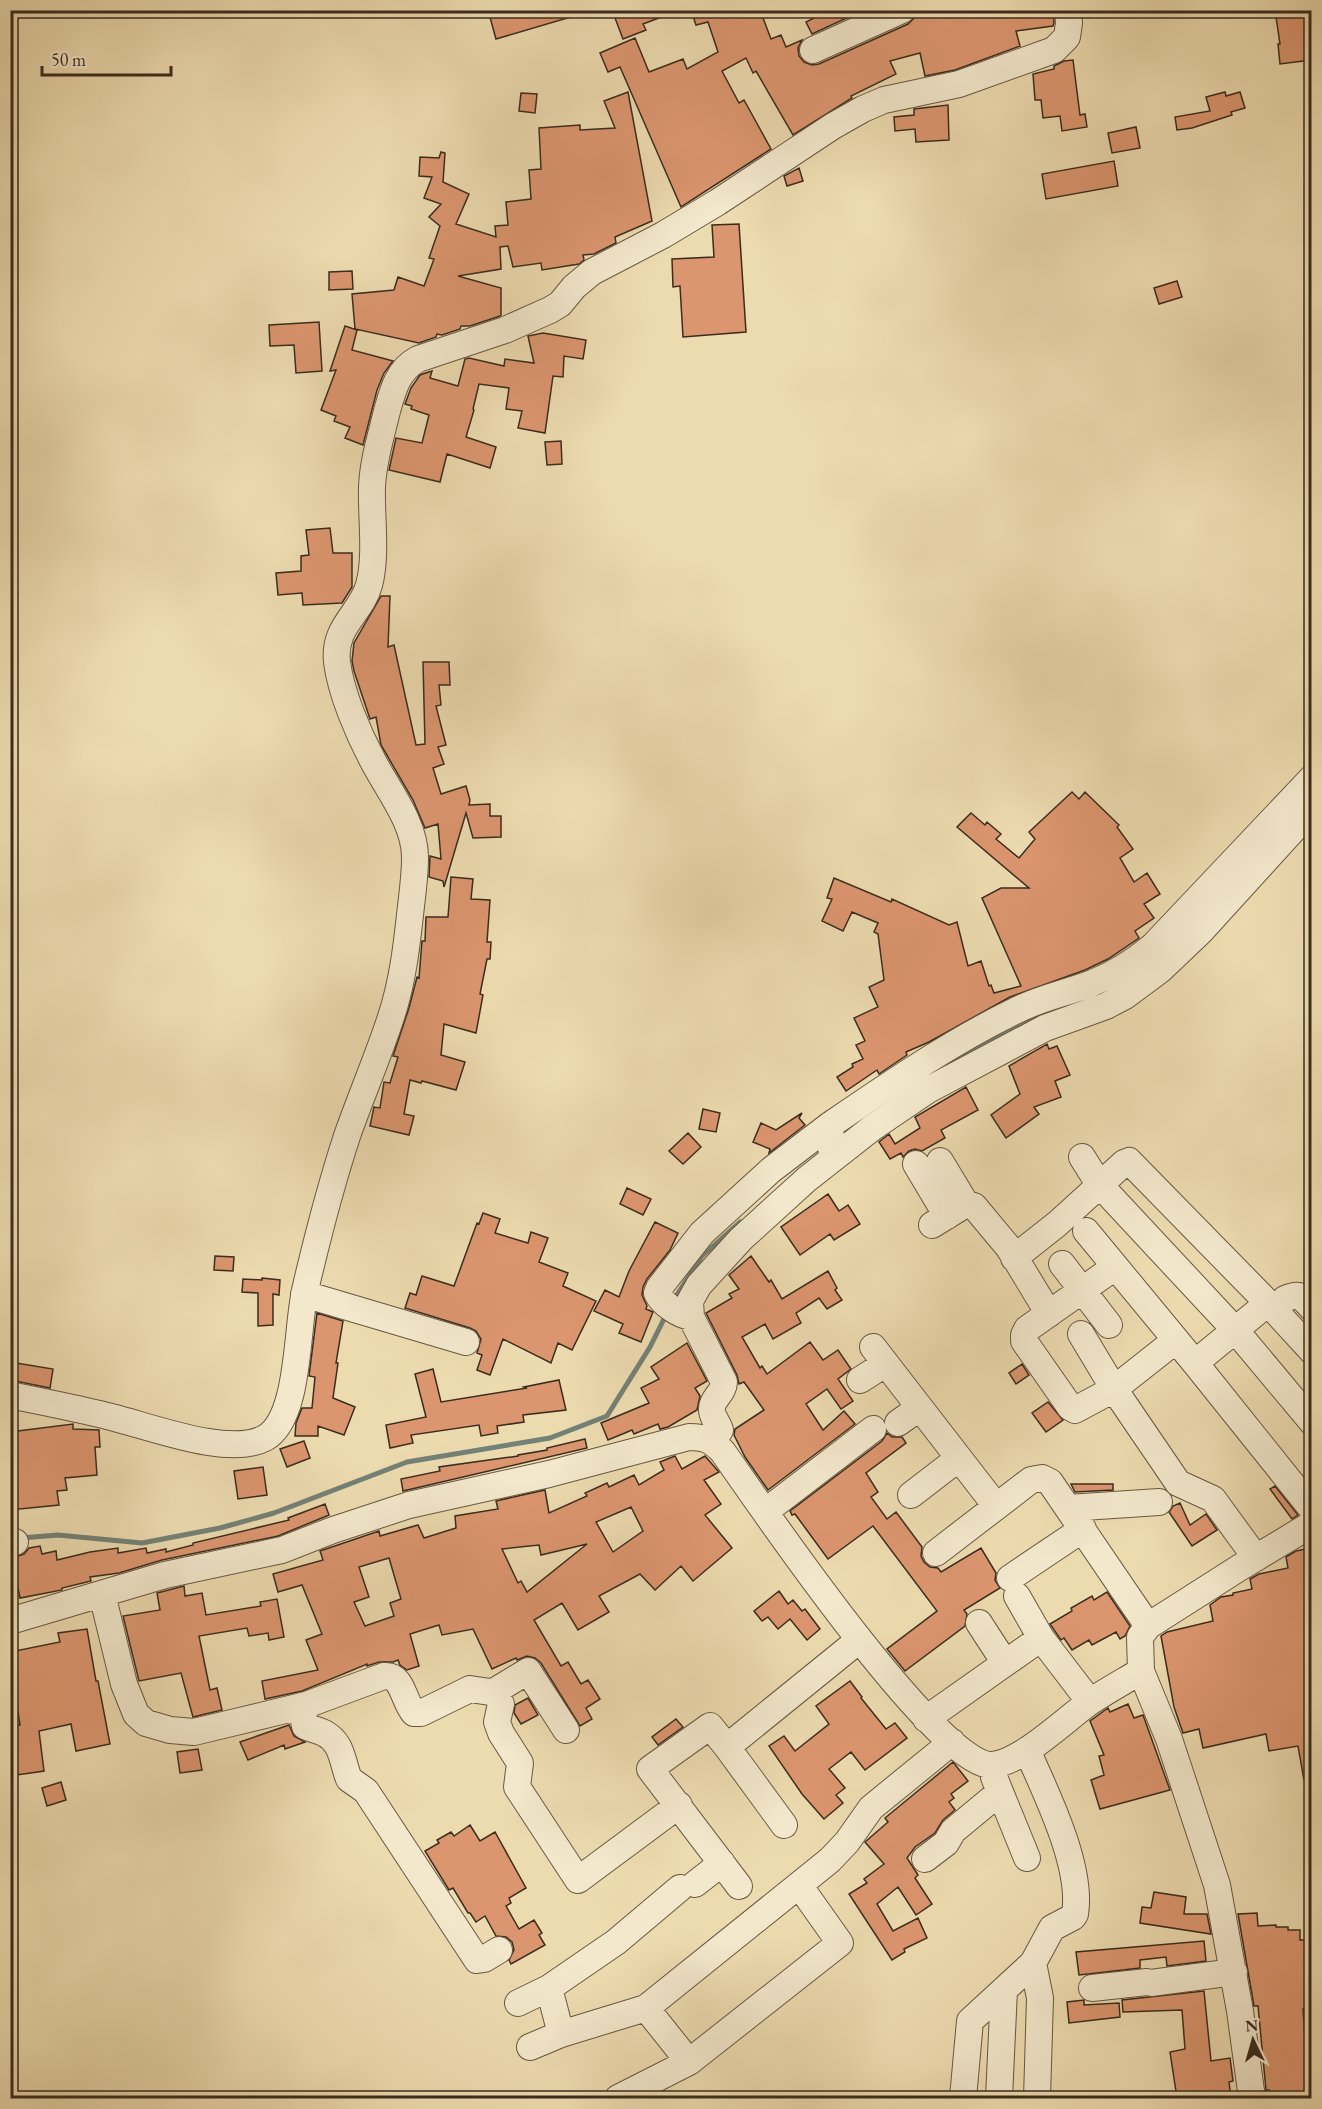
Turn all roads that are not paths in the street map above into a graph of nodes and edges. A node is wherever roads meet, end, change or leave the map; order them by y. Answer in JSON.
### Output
{"nodes":[{"id":1,"x":902,"y":10,"type":"edge"},
{"id":2,"x":1068,"y":10,"type":"edge"},
{"id":3,"x":813,"y":50,"type":"dead end"},
{"id":4,"x":1311,"y":778,"type":"edge"},
{"id":5,"x":1311,"y":809,"type":"edge"},
{"id":6,"x":932,"y":1072,"type":"junction"},
{"id":7,"x":830,"y":1127,"type":"junction"},
{"id":8,"x":832,"y":1157,"type":"junction"},
{"id":9,"x":1082,"y":1158,"type":"dead end"},
{"id":10,"x":928,"y":1162,"type":"dead end"},
{"id":11,"x":1100,"y":1184,"type":"junction"},
{"id":12,"x":1086,"y":1231,"type":"dead end"},
{"id":13,"x":1014,"y":1258,"type":"junction"},
{"id":14,"x":1062,"y":1264,"type":"dead end"},
{"id":15,"x":1115,"y":1267,"type":"junction"},
{"id":16,"x":1083,"y":1290,"type":"junction"},
{"id":17,"x":304,"y":1294,"type":"junction"},
{"id":18,"x":1276,"y":1301,"type":"junction"},
{"id":19,"x":675,"y":1308,"type":"junction"},
{"id":20,"x":1311,"y":1308,"type":"edge"},
{"id":21,"x":1049,"y":1314,"type":"junction"},
{"id":22,"x":1109,"y":1325,"type":"dead end"},
{"id":23,"x":1236,"y":1330,"type":"junction"},
{"id":24,"x":1081,"y":1334,"type":"dead end"},
{"id":25,"x":1176,"y":1340,"type":"junction"},
{"id":26,"x":466,"y":1342,"type":"dead end"},
{"id":27,"x":1311,"y":1351,"type":"edge"},
{"id":28,"x":1195,"y":1363,"type":"junction"},
{"id":29,"x":860,"y":1380,"type":"dead end"},
{"id":30,"x":1114,"y":1389,"type":"junction"},
{"id":31,"x":10,"y":1395,"type":"edge"},
{"id":32,"x":919,"y":1408,"type":"junction"},
{"id":33,"x":1311,"y":1422,"type":"edge"},
{"id":34,"x":898,"y":1423,"type":"dead end"},
{"id":35,"x":873,"y":1429,"type":"dead end"},
{"id":36,"x":713,"y":1441,"type":"junction"},
{"id":37,"x":959,"y":1458,"type":"junction"},
{"id":38,"x":911,"y":1495,"type":"dead end"},
{"id":39,"x":1159,"y":1502,"type":"dead end"},
{"id":40,"x":996,"y":1506,"type":"junction"},
{"id":41,"x":1068,"y":1508,"type":"junction"},
{"id":42,"x":1311,"y":1509,"type":"edge"},
{"id":43,"x":766,"y":1512,"type":"junction"},
{"id":44,"x":1311,"y":1524,"type":"edge"},
{"id":45,"x":1083,"y":1529,"type":"junction"},
{"id":46,"x":936,"y":1553,"type":"dead end"},
{"id":47,"x":1256,"y":1558,"type":"junction"},
{"id":48,"x":102,"y":1594,"type":"junction"},
{"id":49,"x":10,"y":1621,"type":"edge"},
{"id":50,"x":979,"y":1623,"type":"dead end"},
{"id":51,"x":1148,"y":1626,"type":"junction"},
{"id":52,"x":1041,"y":1638,"type":"junction"},
{"id":53,"x":859,"y":1640,"type":"junction"},
{"id":54,"x":1005,"y":1663,"type":"junction"},
{"id":55,"x":1141,"y":1671,"type":"junction"},
{"id":56,"x":495,"y":1691,"type":"junction"},
{"id":57,"x":1090,"y":1702,"type":"junction"},
{"id":58,"x":306,"y":1705,"type":"junction"},
{"id":59,"x":566,"y":1730,"type":"dead end"},
{"id":60,"x":940,"y":1731,"type":"junction"},
{"id":61,"x":727,"y":1747,"type":"junction"},
{"id":62,"x":1027,"y":1750,"type":"junction"},
{"id":63,"x":990,"y":1765,"type":"junction"},
{"id":64,"x":1000,"y":1792,"type":"junction"},
{"id":65,"x":679,"y":1805,"type":"junction"},
{"id":66,"x":784,"y":1825,"type":"dead end"},
{"id":67,"x":1027,"y":1858,"type":"dead end"},
{"id":68,"x":925,"y":1859,"type":"dead end"},
{"id":69,"x":722,"y":1863,"type":"junction"},
{"id":70,"x":799,"y":1885,"type":"junction"},
{"id":71,"x":740,"y":1886,"type":"dead end"},
{"id":72,"x":499,"y":1950,"type":"dead end"},
{"id":73,"x":1033,"y":1963,"type":"junction"},
{"id":74,"x":1234,"y":1972,"type":"junction"},
{"id":75,"x":549,"y":1988,"type":"junction"},
{"id":76,"x":1092,"y":1988,"type":"dead end"},
{"id":77,"x":1004,"y":1990,"type":"junction"},
{"id":78,"x":518,"y":2003,"type":"dead end"},
{"id":79,"x":646,"y":2008,"type":"junction"},
{"id":80,"x":561,"y":2034,"type":"junction"},
{"id":81,"x":530,"y":2047,"type":"dead end"},
{"id":82,"x":690,"y":2062,"type":"junction"},
{"id":83,"x":964,"y":2087,"type":"edge"},
{"id":84,"x":999,"y":2089,"type":"edge"},
{"id":85,"x":618,"y":2098,"type":"edge"},
{"id":86,"x":1037,"y":2098,"type":"edge"},
{"id":87,"x":1252,"y":2098,"type":"edge"}],
"edges":[{"from":1,"to":3,"type":"street"},
{"from":2,"to":17,"type":"street"},
{"from":4,"to":6,"type":"street"},
{"from":5,"to":6,"type":"street"},
{"from":6,"to":7,"type":"street"},
{"from":6,"to":8,"type":"street"},
{"from":7,"to":8,"type":"street"},
{"from":7,"to":19,"type":"street"},
{"from":8,"to":19,"type":"street"},
{"from":9,"to":11,"type":"street"},
{"from":10,"to":13,"type":"street"},
{"from":11,"to":13,"type":"street"},
{"from":11,"to":18,"type":"street"},
{"from":11,"to":23,"type":"street"},
{"from":12,"to":15,"type":"street"},
{"from":13,"to":21,"type":"street"},
{"from":14,"to":16,"type":"street"},
{"from":15,"to":16,"type":"street"},
{"from":15,"to":25,"type":"street"},
{"from":16,"to":21,"type":"street"},
{"from":16,"to":22,"type":"street"},
{"from":17,"to":26,"type":"street"},
{"from":17,"to":31,"type":"street"},
{"from":18,"to":20,"type":"street"},
{"from":18,"to":23,"type":"street"},
{"from":18,"to":27,"type":"street"},
{"from":19,"to":36,"type":"street"},
{"from":21,"to":30,"type":"street"},
{"from":23,"to":28,"type":"street"},
{"from":23,"to":33,"type":"street"},
{"from":24,"to":30,"type":"street"},
{"from":25,"to":28,"type":"street"},
{"from":25,"to":30,"type":"street"},
{"from":28,"to":42,"type":"street"},
{"from":29,"to":32,"type":"street"},
{"from":30,"to":47,"type":"street"},
{"from":32,"to":34,"type":"street"},
{"from":32,"to":37,"type":"street"},
{"from":35,"to":43,"type":"street"},
{"from":36,"to":43,"type":"street"},
{"from":36,"to":48,"type":"street"},
{"from":37,"to":38,"type":"street"},
{"from":37,"to":40,"type":"street"},
{"from":39,"to":41,"type":"street"},
{"from":40,"to":41,"type":"street"},
{"from":40,"to":46,"type":"street"},
{"from":41,"to":45,"type":"street"},
{"from":43,"to":53,"type":"street"},
{"from":44,"to":47,"type":"street"},
{"from":45,"to":51,"type":"street"},
{"from":45,"to":52,"type":"street"},
{"from":47,"to":51,"type":"street"},
{"from":48,"to":49,"type":"street"},
{"from":48,"to":58,"type":"street"},
{"from":50,"to":54,"type":"street"},
{"from":51,"to":55,"type":"street"},
{"from":52,"to":54,"type":"street"},
{"from":52,"to":57,"type":"street"},
{"from":53,"to":60,"type":"street"},
{"from":53,"to":61,"type":"street"},
{"from":54,"to":60,"type":"street"},
{"from":55,"to":57,"type":"street"},
{"from":55,"to":74,"type":"street"},
{"from":56,"to":58,"type":"street"},
{"from":56,"to":59,"type":"street"},
{"from":56,"to":65,"type":"street"},
{"from":57,"to":62,"type":"street"},
{"from":58,"to":72,"type":"street"},
{"from":60,"to":63,"type":"street"},
{"from":60,"to":70,"type":"street"},
{"from":61,"to":65,"type":"street"},
{"from":61,"to":66,"type":"street"},
{"from":62,"to":63,"type":"street"},
{"from":62,"to":73,"type":"street"},
{"from":63,"to":64,"type":"street"},
{"from":64,"to":67,"type":"street"},
{"from":64,"to":68,"type":"street"},
{"from":65,"to":69,"type":"street"},
{"from":69,"to":71,"type":"street"},
{"from":69,"to":75,"type":"street"},
{"from":70,"to":79,"type":"street"},
{"from":70,"to":82,"type":"street"},
{"from":73,"to":77,"type":"street"},
{"from":73,"to":86,"type":"street"},
{"from":74,"to":76,"type":"street"},
{"from":74,"to":87,"type":"street"},
{"from":75,"to":78,"type":"street"},
{"from":75,"to":80,"type":"street"},
{"from":77,"to":83,"type":"street"},
{"from":77,"to":84,"type":"street"},
{"from":79,"to":80,"type":"street"},
{"from":79,"to":82,"type":"street"},
{"from":80,"to":81,"type":"street"},
{"from":82,"to":85,"type":"street"},
{"from":83,"to":84,"type":"street"}]}
